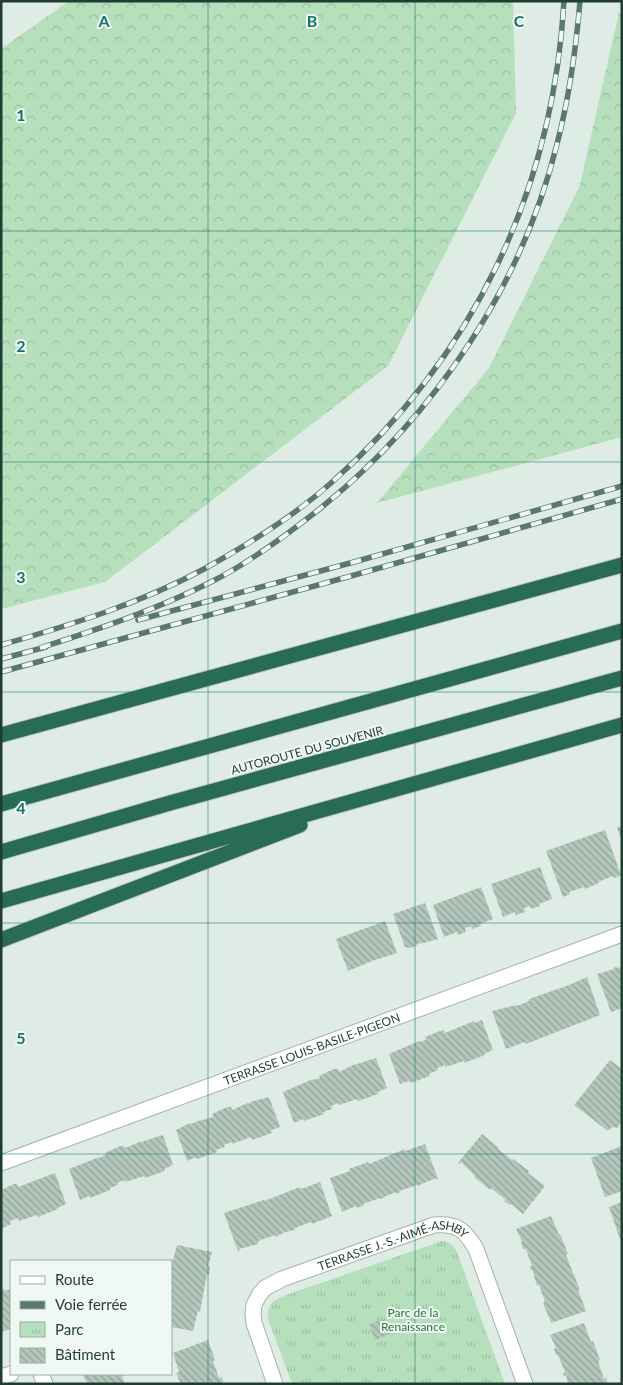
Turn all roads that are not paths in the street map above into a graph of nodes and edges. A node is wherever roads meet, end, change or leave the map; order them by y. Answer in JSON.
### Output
{"nodes":[{"id":1,"x":622,"y":565,"type":"edge"},
{"id":2,"x":622,"y":631,"type":"edge"},
{"id":3,"x":622,"y":678,"type":"edge"},
{"id":4,"x":622,"y":725,"type":"edge"},
{"id":5,"x":1,"y":735,"type":"edge"},
{"id":6,"x":383,"y":794,"type":"junction"},
{"id":7,"x":1,"y":804,"type":"edge"},
{"id":8,"x":1,"y":852,"type":"edge"},
{"id":9,"x":1,"y":901,"type":"edge"},
{"id":10,"x":622,"y":934,"type":"edge"},
{"id":11,"x":1,"y":940,"type":"edge"},
{"id":12,"x":1,"y":1163,"type":"edge"},
{"id":13,"x":275,"y":1384,"type":"edge"},
{"id":14,"x":524,"y":1384,"type":"edge"}],
"edges":[{"from":1,"to":5,"type":"highway"},
{"from":2,"to":7,"type":"highway"},
{"from":3,"to":8,"type":"highway","name":"AUTOROUTE DU SOUVENIR"},
{"from":4,"to":6,"type":"highway"},
{"from":6,"to":9,"type":"highway"},
{"from":6,"to":11,"type":"highway"},
{"from":10,"to":12,"type":"street","name":"TERRASSE LOUIS-BASILE-PIGEON"},
{"from":13,"to":14,"type":"street","name":"TERRASSE J.-S.-AIMÉ-ASHBY"}]}
